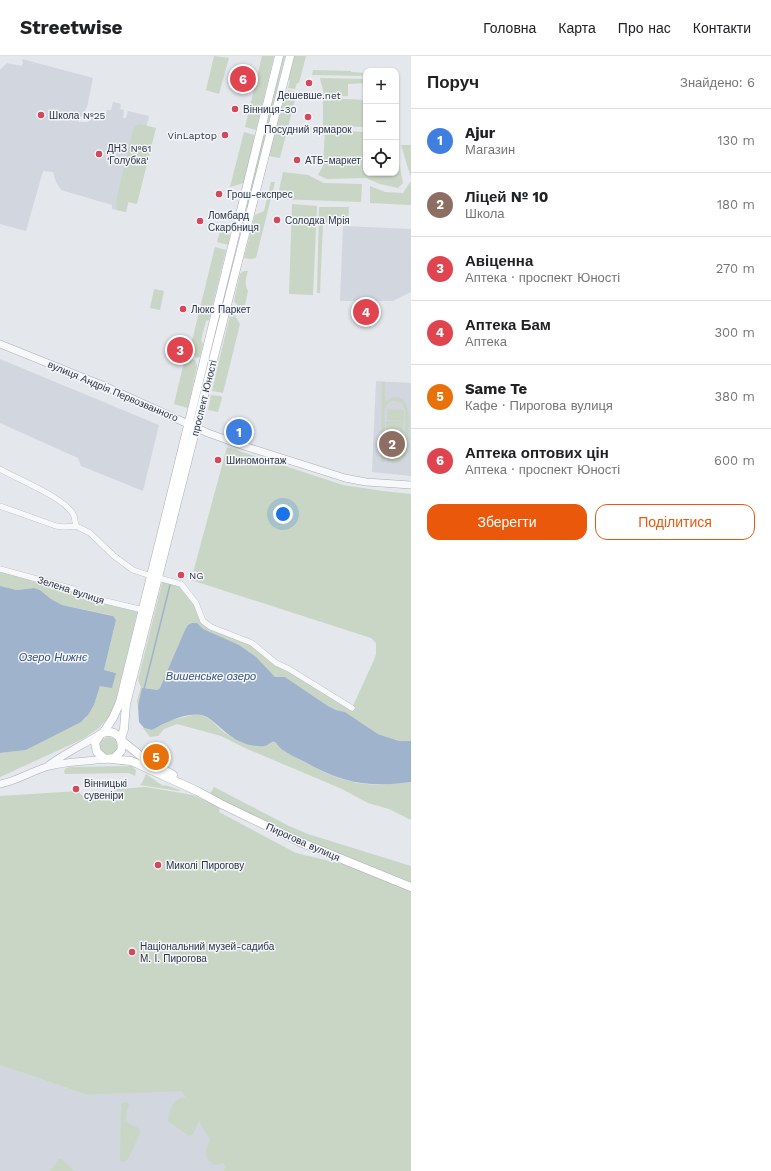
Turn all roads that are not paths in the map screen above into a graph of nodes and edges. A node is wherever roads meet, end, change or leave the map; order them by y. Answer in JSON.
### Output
{"nodes":[{"id":1,"x":279,"y":56,"type":"edge"},
{"id":2,"x":290,"y":56,"type":"edge"},
{"id":3,"x":241,"y":208,"type":"junction"},
{"id":4,"x":251,"y":210,"type":"junction"},
{"id":5,"x":219,"y":300,"type":"junction"},
{"id":6,"x":228,"y":302,"type":"junction"},
{"id":7,"x":0,"y":344,"type":"edge"},
{"id":8,"x":192,"y":426,"type":"junction"},
{"id":9,"x":0,"y":469,"type":"edge"},
{"id":10,"x":411,"y":485,"type":"edge"},
{"id":11,"x":0,"y":506,"type":"edge"},
{"id":12,"x":76,"y":526,"type":"junction"},
{"id":13,"x":0,"y":569,"type":"edge"},
{"id":14,"x":154,"y":577,"type":"junction"},
{"id":15,"x":143,"y":610,"type":"junction"},
{"id":16,"x":352,"y":708,"type":"dead end"},
{"id":17,"x":124,"y":729,"type":"junction"},
{"id":18,"x":101,"y":734,"type":"junction"},
{"id":19,"x":121,"y":740,"type":"junction"},
{"id":20,"x":138,"y":754,"type":"junction"},
{"id":21,"x":108,"y":759,"type":"junction"},
{"id":22,"x":46,"y":767,"type":"junction"},
{"id":23,"x":0,"y":784,"type":"edge"},
{"id":24,"x":197,"y":791,"type":"junction"},
{"id":25,"x":411,"y":887,"type":"edge"}],
"edges":[{"from":1,"to":3,"type":"main road","name":"проспект Юності"},
{"from":2,"to":4,"type":"main road","name":"проспект Юності"},
{"from":3,"to":4,"type":"main road"},
{"from":3,"to":5,"type":"main road","name":"проспект Юності"},
{"from":4,"to":6,"type":"main road","name":"проспект Юності"},
{"from":5,"to":6,"type":"main road"},
{"from":5,"to":8,"type":"main road","name":"проспект Юності"},
{"from":6,"to":8,"type":"main road","name":"проспект Юності"},
{"from":7,"to":8,"type":"street","name":"вулиця Андрія Первозванного"},
{"from":8,"to":10,"type":"street","name":"вулиця Андрія Первозванного"},
{"from":8,"to":14,"type":"main road","name":"проспект Юності"},
{"from":9,"to":12,"type":"street"},
{"from":11,"to":12,"type":"street"},
{"from":12,"to":14,"type":"street"},
{"from":13,"to":15,"type":"street","name":"Зелена вулиця"},
{"from":14,"to":15,"type":"main road","name":"проспект Юності"},
{"from":14,"to":16,"type":"street"},
{"from":14,"to":17,"type":"main road","name":"проспект Юності"},
{"from":15,"to":18,"type":"main road","name":"проспект Юності"},
{"from":17,"to":19,"type":"main road","name":"проспект Юності"},
{"from":17,"to":20,"type":"main road"},
{"from":18,"to":19,"type":"main road"},
{"from":18,"to":21,"type":"main road"},
{"from":18,"to":22,"type":"street","name":"Пирогова вулиця"},
{"from":19,"to":20,"type":"main road","name":"Пирогова вулиця"},
{"from":19,"to":21,"type":"main road"},
{"from":20,"to":24,"type":"main road","name":"Пирогова вулиця"},
{"from":21,"to":22,"type":"street","name":"Пирогова вулиця"},
{"from":21,"to":24,"type":"main road","name":"Пирогова вулиця"},
{"from":22,"to":23,"type":"street","name":"Пирогова вулиця"},
{"from":24,"to":25,"type":"main road","name":"Пирогова вулиця"}]}
